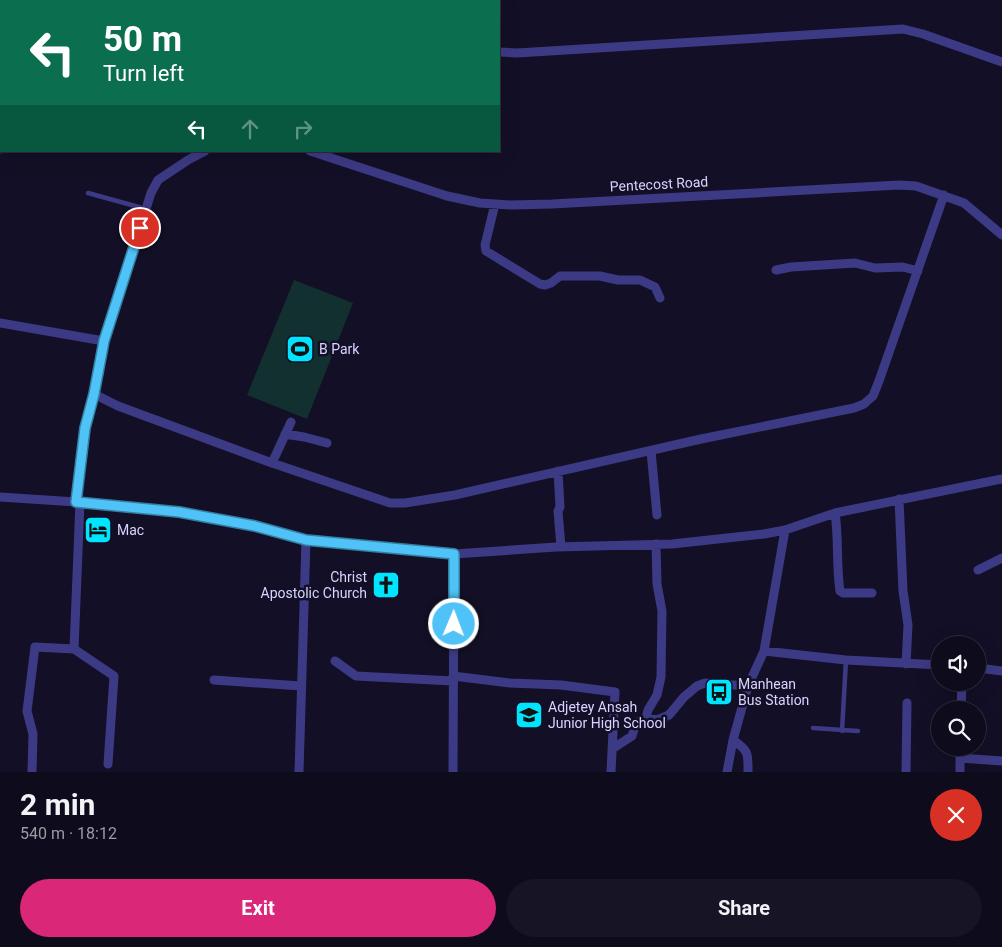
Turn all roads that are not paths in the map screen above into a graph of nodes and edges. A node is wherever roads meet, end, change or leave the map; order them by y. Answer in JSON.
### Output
{"nodes":[{"id":1,"x":500,"y":52,"type":"edge"},
{"id":2,"x":1002,"y":62,"type":"edge"},
{"id":3,"x":203,"y":152,"type":"edge"},
{"id":4,"x":313,"y":152,"type":"edge"},
{"id":5,"x":88,"y":194,"type":"dead end"},
{"id":6,"x":944,"y":195,"type":"junction"},
{"id":7,"x":495,"y":204,"type":"junction"},
{"id":8,"x":146,"y":209,"type":"junction"},
{"id":9,"x":1002,"y":235,"type":"edge"},
{"id":10,"x":776,"y":270,"type":"dead end"},
{"id":11,"x":918,"y":271,"type":"junction"},
{"id":12,"x":660,"y":298,"type":"dead end"},
{"id":13,"x":0,"y":323,"type":"edge"},
{"id":14,"x":104,"y":341,"type":"junction"},
{"id":15,"x":94,"y":394,"type":"junction"},
{"id":16,"x":291,"y":422,"type":"dead end"},
{"id":17,"x":285,"y":434,"type":"junction"},
{"id":18,"x":326,"y":443,"type":"dead end"},
{"id":19,"x":651,"y":451,"type":"junction"},
{"id":20,"x":272,"y":463,"type":"junction"},
{"id":21,"x":558,"y":471,"type":"junction"},
{"id":22,"x":1002,"y":479,"type":"edge"},
{"id":23,"x":0,"y":496,"type":"edge"},
{"id":24,"x":899,"y":499,"type":"junction"},
{"id":25,"x":78,"y":502,"type":"junction"},
{"id":26,"x":835,"y":513,"type":"junction"},
{"id":27,"x":657,"y":514,"type":"dead end"},
{"id":28,"x":785,"y":530,"type":"junction"},
{"id":29,"x":306,"y":540,"type":"junction"},
{"id":30,"x":656,"y":544,"type":"junction"},
{"id":31,"x":561,"y":547,"type":"junction"},
{"id":32,"x":454,"y":554,"type":"junction"},
{"id":33,"x":1002,"y":558,"type":"edge"},
{"id":34,"x":978,"y":570,"type":"dead end"},
{"id":35,"x":872,"y":593,"type":"dead end"},
{"id":36,"x":74,"y":649,"type":"junction"},
{"id":37,"x":764,"y":651,"type":"junction"},
{"id":38,"x":846,"y":660,"type":"junction"},
{"id":39,"x":335,"y":661,"type":"dead end"},
{"id":40,"x":906,"y":664,"type":"junction"},
{"id":41,"x":931,"y":665,"type":"edge"},
{"id":42,"x":986,"y":669,"type":"edge"},
{"id":43,"x":1002,"y":671,"type":"edge"},
{"id":44,"x":454,"y":679,"type":"junction"},
{"id":45,"x":214,"y":680,"type":"dead end"},
{"id":46,"x":301,"y":686,"type":"junction"},
{"id":47,"x":748,"y":686,"type":"junction"},
{"id":48,"x":907,"y":703,"type":"dead end"},
{"id":49,"x":646,"y":718,"type":"junction"},
{"id":50,"x":813,"y":728,"type":"dead end"},
{"id":51,"x":842,"y":731,"type":"junction"},
{"id":52,"x":858,"y":731,"type":"dead end"},
{"id":53,"x":733,"y":740,"type":"junction"},
{"id":54,"x":612,"y":749,"type":"junction"},
{"id":55,"x":960,"y":758,"type":"joint"},
{"id":56,"x":1002,"y":761,"type":"edge"},
{"id":57,"x":108,"y":764,"type":"dead end"},
{"id":58,"x":32,"y":772,"type":"edge"},
{"id":59,"x":298,"y":772,"type":"edge"},
{"id":60,"x":453,"y":772,"type":"edge"},
{"id":61,"x":611,"y":772,"type":"edge"},
{"id":62,"x":727,"y":772,"type":"edge"},
{"id":63,"x":748,"y":772,"type":"edge"},
{"id":64,"x":906,"y":772,"type":"edge"},
{"id":65,"x":960,"y":772,"type":"edge"}],
"edges":[{"from":1,"to":2,"type":"street"},
{"from":3,"to":8,"type":"street"},
{"from":4,"to":7,"type":"street","name":"Pentecost Road"},
{"from":5,"to":8,"type":"lane"},
{"from":6,"to":7,"type":"street","name":"Pentecost Road"},
{"from":6,"to":9,"type":"street","name":"Pentecost Road"},
{"from":6,"to":11,"type":"street"},
{"from":7,"to":12,"type":"street"},
{"from":8,"to":14,"type":"street"},
{"from":10,"to":11,"type":"street"},
{"from":11,"to":19,"type":"street"},
{"from":13,"to":14,"type":"street"},
{"from":14,"to":15,"type":"street"},
{"from":15,"to":20,"type":"street"},
{"from":15,"to":25,"type":"street"},
{"from":16,"to":17,"type":"street"},
{"from":17,"to":18,"type":"street"},
{"from":17,"to":20,"type":"street"},
{"from":19,"to":21,"type":"street"},
{"from":19,"to":27,"type":"street"},
{"from":20,"to":21,"type":"street"},
{"from":21,"to":31,"type":"street"},
{"from":22,"to":24,"type":"street"},
{"from":23,"to":25,"type":"street"},
{"from":24,"to":26,"type":"street"},
{"from":24,"to":40,"type":"street"},
{"from":25,"to":29,"type":"street"},
{"from":25,"to":36,"type":"street"},
{"from":26,"to":28,"type":"street"},
{"from":26,"to":35,"type":"street"},
{"from":28,"to":30,"type":"street"},
{"from":28,"to":37,"type":"street"},
{"from":29,"to":32,"type":"street"},
{"from":29,"to":46,"type":"street"},
{"from":30,"to":31,"type":"street"},
{"from":30,"to":49,"type":"street"},
{"from":31,"to":32,"type":"street"},
{"from":32,"to":44,"type":"street"},
{"from":33,"to":34,"type":"street"},
{"from":36,"to":57,"type":"street"},
{"from":36,"to":58,"type":"street"},
{"from":37,"to":38,"type":"street"},
{"from":37,"to":47,"type":"street"},
{"from":38,"to":40,"type":"street"},
{"from":38,"to":51,"type":"lane"},
{"from":39,"to":44,"type":"street"},
{"from":40,"to":41,"type":"street"},
{"from":42,"to":43,"type":"street"},
{"from":44,"to":54,"type":"street"},
{"from":44,"to":60,"type":"street"},
{"from":45,"to":46,"type":"street"},
{"from":46,"to":59,"type":"street"},
{"from":47,"to":49,"type":"street"},
{"from":47,"to":53,"type":"street"},
{"from":48,"to":64,"type":"street"},
{"from":49,"to":54,"type":"street"},
{"from":50,"to":51,"type":"lane"},
{"from":51,"to":52,"type":"lane"},
{"from":53,"to":62,"type":"street"},
{"from":53,"to":63,"type":"street"},
{"from":54,"to":61,"type":"street"},
{"from":55,"to":56,"type":"street"},
{"from":55,"to":65,"type":"street"}]}
